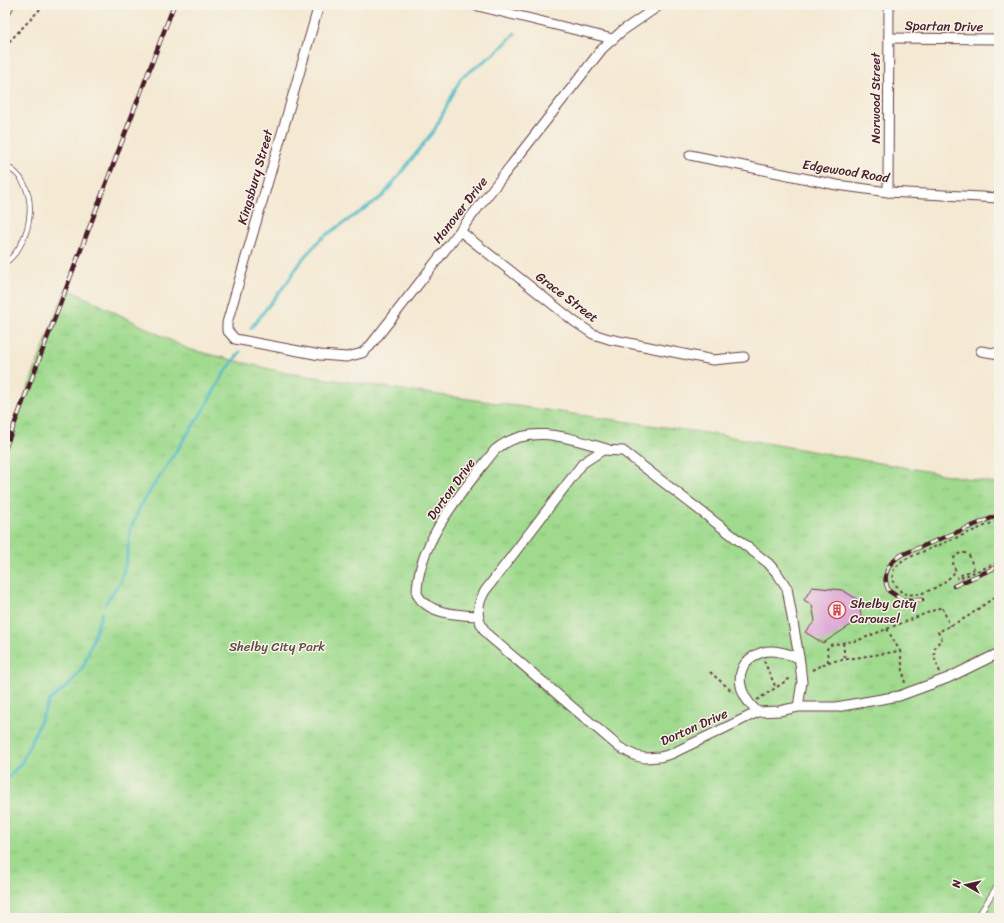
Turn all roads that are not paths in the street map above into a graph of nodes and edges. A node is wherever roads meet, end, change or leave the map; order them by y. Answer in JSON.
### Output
{"nodes":[{"id":1,"x":7,"y":5,"type":"edge"},
{"id":2,"x":318,"y":5,"type":"edge"},
{"id":3,"x":474,"y":5,"type":"edge"},
{"id":4,"x":660,"y":5,"type":"edge"},
{"id":5,"x":889,"y":5,"type":"edge"},
{"id":6,"x":5,"y":9,"type":"edge"},
{"id":7,"x":889,"y":38,"type":"junction"},
{"id":8,"x":613,"y":39,"type":"junction"},
{"id":9,"x":999,"y":40,"type":"edge"},
{"id":10,"x":690,"y":155,"type":"dead end"},
{"id":11,"x":5,"y":166,"type":"edge"},
{"id":12,"x":888,"y":192,"type":"junction"},
{"id":13,"x":999,"y":198,"type":"edge"},
{"id":14,"x":460,"y":230,"type":"junction"},
{"id":15,"x":5,"y":263,"type":"edge"},
{"id":16,"x":249,"y":341,"type":"joint"},
{"id":17,"x":981,"y":350,"type":"dead end"},
{"id":18,"x":999,"y":354,"type":"edge"},
{"id":19,"x":744,"y":357,"type":"dead end"},
{"id":20,"x":608,"y":449,"type":"junction"},
{"id":21,"x":478,"y":616,"type":"junction"},
{"id":22,"x":999,"y":653,"type":"edge"},
{"id":23,"x":799,"y":658,"type":"junction"},
{"id":24,"x":798,"y":707,"type":"junction"},
{"id":25,"x":758,"y":712,"type":"junction"},
{"id":26,"x":999,"y":883,"type":"edge"},
{"id":27,"x":977,"y":918,"type":"edge"}],
"edges":[{"from":1,"to":6,"type":"street"},
{"from":2,"to":16,"type":"street","name":"Kingsbury Street"},
{"from":3,"to":8,"type":"street"},
{"from":4,"to":8,"type":"street","name":"Hanover Drive"},
{"from":5,"to":7,"type":"street","name":"Norwood Street"},
{"from":7,"to":9,"type":"street","name":"Spartan Drive"},
{"from":7,"to":12,"type":"street","name":"Norwood Street"},
{"from":8,"to":14,"type":"street","name":"Hanover Drive"},
{"from":10,"to":12,"type":"street","name":"Edgewood Road"},
{"from":11,"to":15,"type":"lane"},
{"from":12,"to":13,"type":"street","name":"Edgewood Road"},
{"from":14,"to":16,"type":"street","name":"Hanover Drive"},
{"from":14,"to":19,"type":"street","name":"Grace Street"},
{"from":17,"to":18,"type":"street"},
{"from":20,"to":21,"type":"street"},
{"from":20,"to":21,"type":"street","name":"Dorton Drive"},
{"from":20,"to":23,"type":"street","name":"Dorton Drive"},
{"from":21,"to":25,"type":"street","name":"Dorton Drive"},
{"from":22,"to":24,"type":"street","name":"Dorton Drive"},
{"from":23,"to":24,"type":"street","name":"Dorton Drive"},
{"from":23,"to":25,"type":"street"},
{"from":24,"to":25,"type":"street","name":"Dorton Drive"},
{"from":26,"to":27,"type":"lane"}]}
